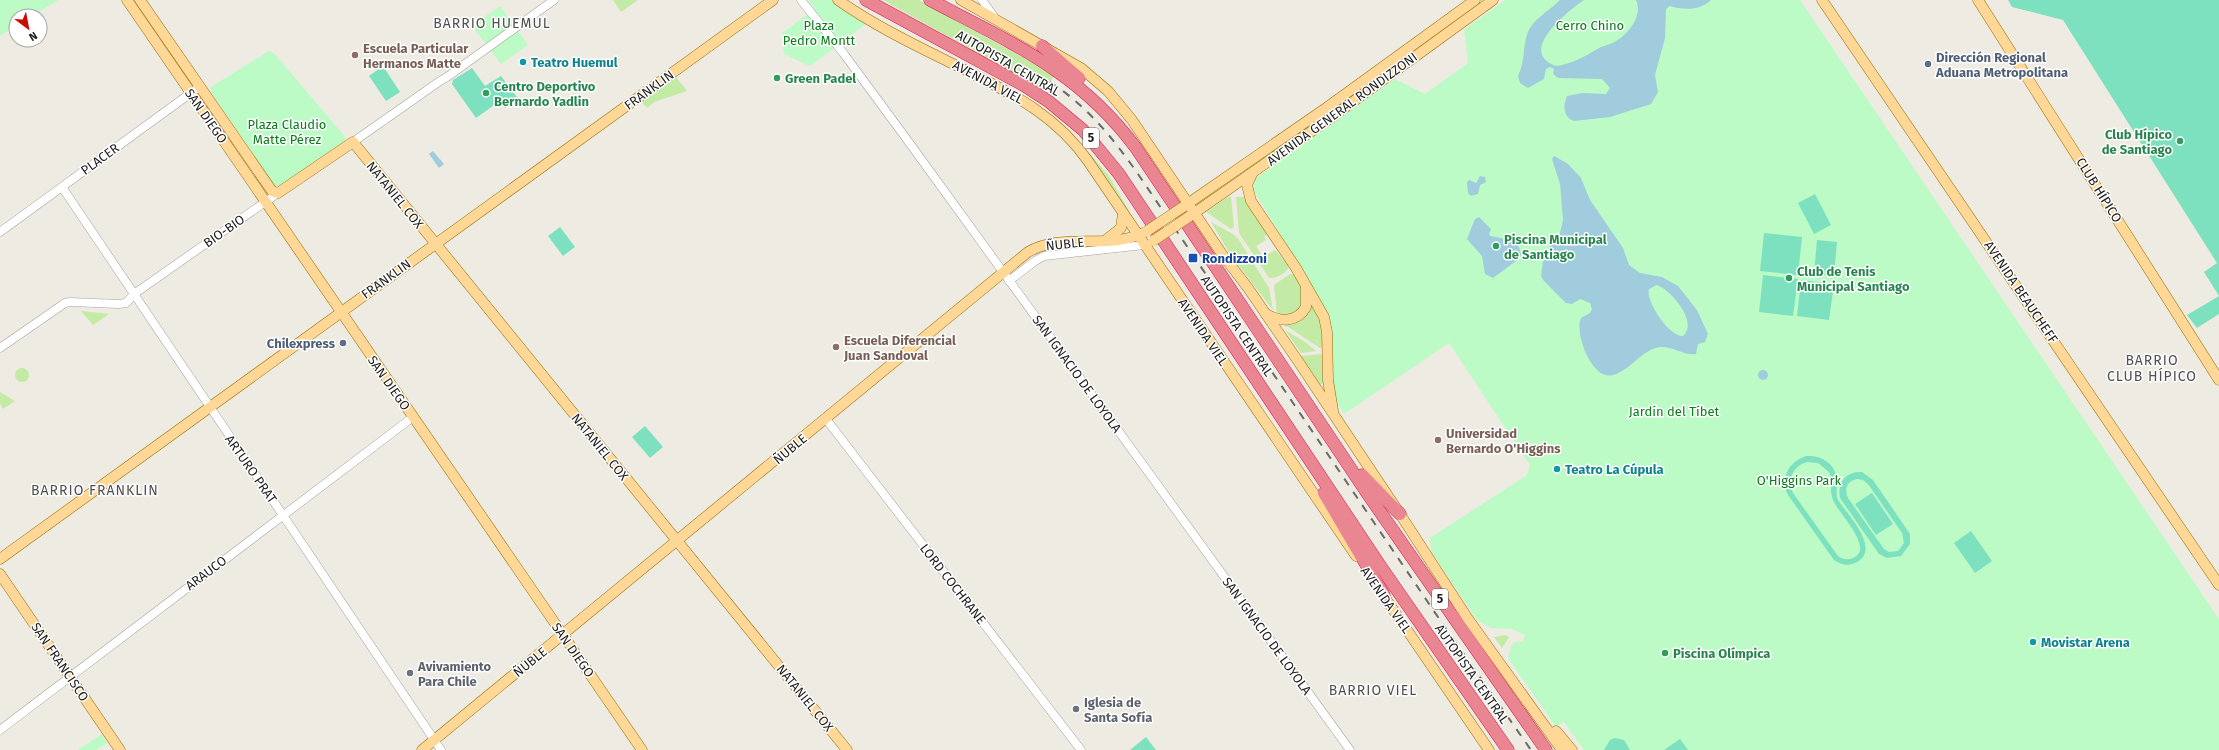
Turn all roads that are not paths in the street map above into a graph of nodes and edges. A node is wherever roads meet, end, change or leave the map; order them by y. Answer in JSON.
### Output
{"nodes":[{"id":1,"x":127,"y":0,"type":"edge"},
{"id":2,"x":140,"y":0,"type":"edge"},
{"id":3,"x":546,"y":0,"type":"edge"},
{"id":4,"x":554,"y":0,"type":"edge"},
{"id":5,"x":773,"y":0,"type":"edge"},
{"id":6,"x":801,"y":0,"type":"edge"},
{"id":7,"x":838,"y":0,"type":"edge"},
{"id":8,"x":866,"y":0,"type":"edge"},
{"id":9,"x":930,"y":0,"type":"edge"},
{"id":10,"x":961,"y":0,"type":"edge"},
{"id":11,"x":982,"y":0,"type":"edge"},
{"id":12,"x":1475,"y":0,"type":"edge"},
{"id":13,"x":1493,"y":0,"type":"edge"},
{"id":14,"x":1822,"y":0,"type":"edge"},
{"id":15,"x":1978,"y":0,"type":"edge"},
{"id":16,"x":997,"y":21,"type":"junction"},
{"id":17,"x":1042,"y":46,"type":"junction"},
{"id":18,"x":440,"y":80,"type":"junction"},
{"id":19,"x":200,"y":87,"type":"junction"},
{"id":20,"x":191,"y":94,"type":"junction"},
{"id":21,"x":1110,"y":116,"type":"junction"},
{"id":22,"x":353,"y":142,"type":"junction"},
{"id":23,"x":1252,"y":174,"type":"junction"},
{"id":24,"x":62,"y":187,"type":"junction"},
{"id":25,"x":1226,"y":191,"type":"junction"},
{"id":26,"x":278,"y":193,"type":"junction"},
{"id":27,"x":1251,"y":201,"type":"junction"},
{"id":28,"x":266,"y":202,"type":"junction"},
{"id":29,"x":1186,"y":205,"type":"junction"},
{"id":30,"x":1123,"y":214,"type":"junction"},
{"id":31,"x":1192,"y":215,"type":"junction"},
{"id":32,"x":0,"y":232,"type":"edge"},
{"id":33,"x":1142,"y":233,"type":"junction"},
{"id":34,"x":1106,"y":240,"type":"junction"},
{"id":35,"x":1148,"y":243,"type":"junction"},
{"id":36,"x":435,"y":245,"type":"junction"},
{"id":37,"x":1006,"y":277,"type":"junction"},
{"id":38,"x":1306,"y":285,"type":"junction"},
{"id":39,"x":134,"y":294,"type":"junction"},
{"id":40,"x":341,"y":312,"type":"junction"},
{"id":41,"x":1266,"y":314,"type":"junction"},
{"id":42,"x":0,"y":348,"type":"edge"},
{"id":43,"x":2219,"y":380,"type":"edge"},
{"id":44,"x":209,"y":407,"type":"junction"},
{"id":45,"x":1334,"y":415,"type":"junction"},
{"id":46,"x":413,"y":417,"type":"junction"},
{"id":47,"x":826,"y":419,"type":"junction"},
{"id":48,"x":1336,"y":447,"type":"junction"},
{"id":49,"x":1306,"y":454,"type":"junction"},
{"id":50,"x":1400,"y":514,"type":"junction"},
{"id":51,"x":283,"y":515,"type":"junction"},
{"id":52,"x":677,"y":542,"type":"junction"},
{"id":53,"x":0,"y":559,"type":"edge"},
{"id":54,"x":0,"y":574,"type":"edge"},
{"id":55,"x":2219,"y":585,"type":"edge"},
{"id":56,"x":1384,"y":595,"type":"junction"},
{"id":57,"x":563,"y":635,"type":"junction"},
{"id":58,"x":70,"y":676,"type":"junction"},
{"id":59,"x":1531,"y":708,"type":"junction"},
{"id":60,"x":0,"y":730,"type":"edge"},
{"id":61,"x":434,"y":740,"type":"junction"},
{"id":62,"x":1487,"y":749,"type":"edge"},
{"id":63,"x":120,"y":750,"type":"edge"},
{"id":64,"x":422,"y":750,"type":"edge"},
{"id":65,"x":441,"y":750,"type":"edge"},
{"id":66,"x":642,"y":750,"type":"edge"},
{"id":67,"x":847,"y":750,"type":"edge"},
{"id":68,"x":1081,"y":750,"type":"edge"},
{"id":69,"x":1350,"y":750,"type":"edge"},
{"id":70,"x":1508,"y":750,"type":"edge"},
{"id":71,"x":1546,"y":750,"type":"edge"},
{"id":72,"x":1562,"y":750,"type":"edge"},
{"id":73,"x":1572,"y":750,"type":"edge"}],
"edges":[{"from":1,"to":20,"type":"main road","name":"SAN DIEGO"},
{"from":2,"to":19,"type":"main road","name":"SAN DIEGO"},
{"from":3,"to":18,"type":"street","name":"BIO-BIO"},
{"from":4,"to":18,"type":"street","name":"BIO-BIO"},
{"from":5,"to":36,"type":"main road","name":"FRANKLIN"},
{"from":6,"to":37,"type":"street","name":"SAN IGNACIO DE LOYOLA"},
{"from":7,"to":30,"type":"main road","name":"AVENIDA VIEL"},
{"from":8,"to":49,"type":"highway","name":"AUTOPISTA CENTRAL","number":"5"},
{"from":9,"to":21,"type":"highway","name":"AUTOPISTA CENTRAL","number":"5"},
{"from":10,"to":16,"type":"main road"},
{"from":11,"to":16,"type":"street"},
{"from":12,"to":29,"type":"main road","name":"AVENIDA GENERAL RONDIZZONI"},
{"from":13,"to":23,"type":"main road","name":"AVENIDA GENERAL RONDIZZONI"},
{"from":14,"to":55,"type":"main road","name":"AVENIDA BEAUCHEFF"},
{"from":15,"to":43,"type":"main road","name":"CLUB HÍPICO"},
{"from":16,"to":17,"type":"main road"},
{"from":17,"to":21,"type":"highway"},
{"from":17,"to":29,"type":"main road"},
{"from":18,"to":22,"type":"street","name":"BIO-BIO"},
{"from":19,"to":20,"type":"street","name":"PLACER"},
{"from":19,"to":26,"type":"main road","name":"SAN DIEGO"},
{"from":20,"to":24,"type":"street","name":"PLACER"},
{"from":20,"to":28,"type":"main road","name":"SAN DIEGO"},
{"from":21,"to":48,"type":"highway","name":"AUTOPISTA CENTRAL","number":"5"},
{"from":22,"to":26,"type":"main road","name":"BIO-BIO"},
{"from":22,"to":36,"type":"main road","name":"NATANIEL COX"},
{"from":23,"to":25,"type":"main road","name":"AVENIDA GENERAL RONDIZZONI"},
{"from":23,"to":27,"type":"main road"},
{"from":24,"to":32,"type":"street","name":"PLACER"},
{"from":24,"to":39,"type":"street","name":"ARTURO PRAT"},
{"from":25,"to":27,"type":"main road"},
{"from":25,"to":31,"type":"main road","name":"AVENIDA GENERAL RONDIZZONI"},
{"from":26,"to":28,"type":"street","name":"BIO-BIO"},
{"from":27,"to":38,"type":"main road"},
{"from":28,"to":39,"type":"street","name":"BIO-BIO"},
{"from":28,"to":40,"type":"main road","name":"SAN DIEGO"},
{"from":29,"to":31,"type":"main road"},
{"from":29,"to":33,"type":"main road","name":"ÑUBLE","bridge":true},
{"from":30,"to":33,"type":"main road","name":"AVENIDA VIEL"},
{"from":30,"to":34,"type":"main road"},
{"from":31,"to":35,"type":"main road","name":"ÑUBLE","bridge":true},
{"from":31,"to":41,"type":"main road"},
{"from":33,"to":34,"type":"main road","name":"ÑUBLE"},
{"from":33,"to":35,"type":"main road","name":"AVENIDA VIEL"},
{"from":34,"to":37,"type":"main road","name":"ÑUBLE"},
{"from":35,"to":37,"type":"street","name":"ÑUBLE"},
{"from":35,"to":56,"type":"main road","name":"AVENIDA VIEL"},
{"from":36,"to":40,"type":"main road","name":"FRANKLIN"},
{"from":36,"to":52,"type":"main road","name":"NATANIEL COX"},
{"from":37,"to":47,"type":"main road","name":"ÑUBLE"},
{"from":37,"to":69,"type":"street","name":"SAN IGNACIO DE LOYOLA"},
{"from":38,"to":41,"type":"main road"},
{"from":38,"to":45,"type":"main road"},
{"from":39,"to":42,"type":"street","name":"BIO-BIO"},
{"from":39,"to":44,"type":"street","name":"ARTURO PRAT"},
{"from":40,"to":44,"type":"main road","name":"FRANKLIN"},
{"from":40,"to":46,"type":"main road","name":"SAN DIEGO"},
{"from":41,"to":45,"type":"main road"},
{"from":44,"to":51,"type":"street","name":"ARTURO PRAT"},
{"from":44,"to":53,"type":"main road","name":"FRANKLIN"},
{"from":45,"to":50,"type":"main road"},
{"from":46,"to":51,"type":"street","name":"ARAUCO"},
{"from":46,"to":57,"type":"main road","name":"SAN DIEGO"},
{"from":47,"to":52,"type":"main road","name":"ÑUBLE"},
{"from":47,"to":68,"type":"street","name":"LORD COCHRANE"},
{"from":48,"to":50,"type":"highway"},
{"from":48,"to":71,"type":"highway","name":"AUTOPISTA CENTRAL","number":"5"},
{"from":49,"to":56,"type":"highway"},
{"from":49,"to":70,"type":"highway","name":"AUTOPISTA CENTRAL","number":"5"},
{"from":50,"to":59,"type":"main road"},
{"from":51,"to":58,"type":"street","name":"ARAUCO"},
{"from":51,"to":61,"type":"street","name":"ARTURO PRAT"},
{"from":52,"to":57,"type":"main road","name":"ÑUBLE"},
{"from":52,"to":67,"type":"main road","name":"NATANIEL COX"},
{"from":54,"to":58,"type":"main road","name":"SAN FRANCISCO"},
{"from":56,"to":62,"type":"main road","name":"AVENIDA VIEL"},
{"from":57,"to":61,"type":"main road","name":"ÑUBLE"},
{"from":57,"to":66,"type":"main road","name":"SAN DIEGO"},
{"from":58,"to":60,"type":"street","name":"ARAUCO"},
{"from":58,"to":63,"type":"main road","name":"SAN FRANCISCO"},
{"from":59,"to":72,"type":"main road"},
{"from":59,"to":73,"type":"main road"},
{"from":61,"to":64,"type":"main road","name":"ÑUBLE"},
{"from":61,"to":65,"type":"street","name":"ARTURO PRAT"}]}
